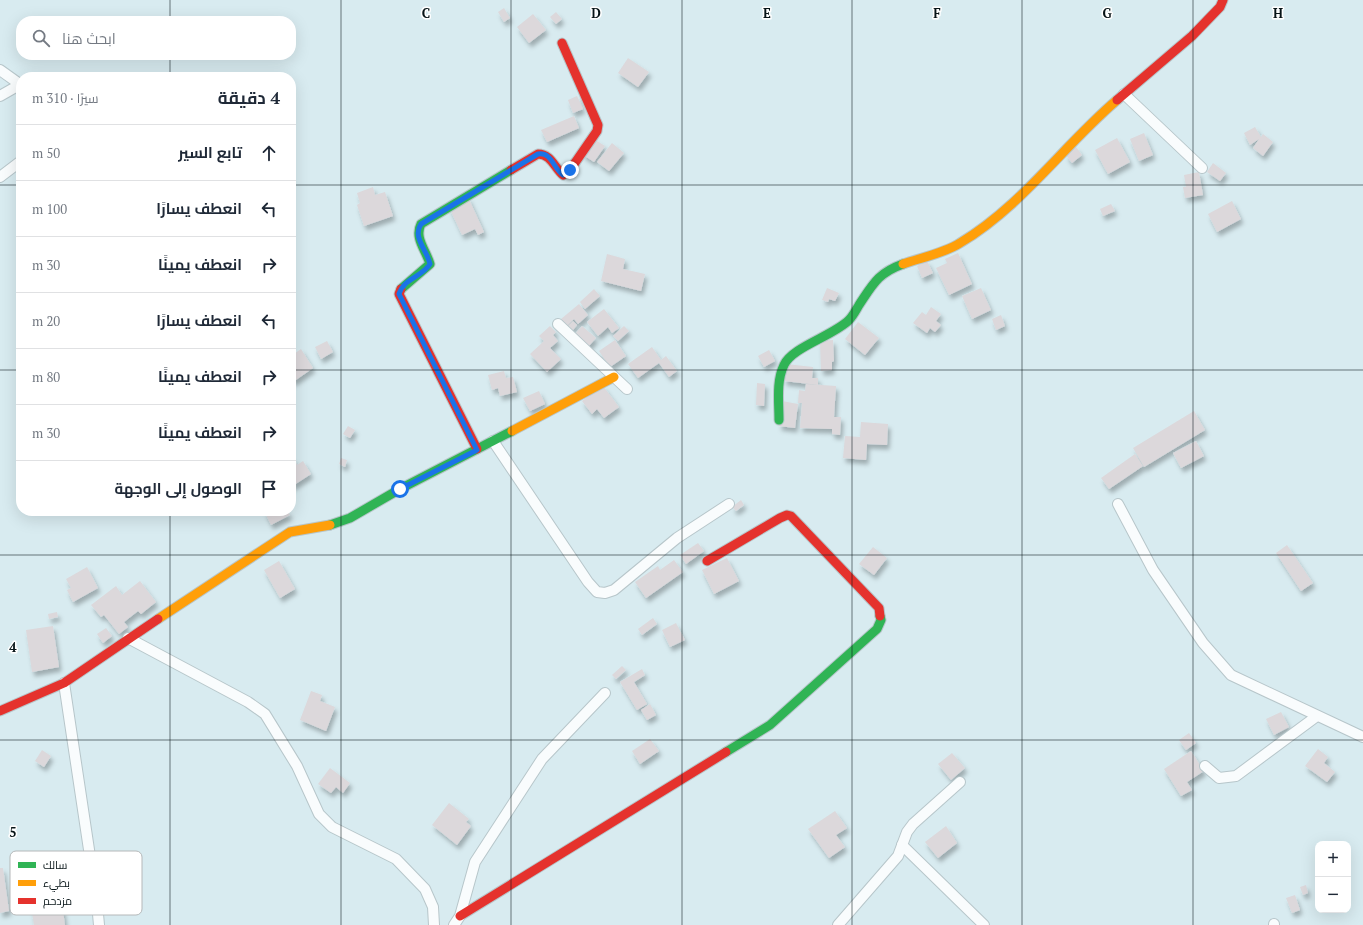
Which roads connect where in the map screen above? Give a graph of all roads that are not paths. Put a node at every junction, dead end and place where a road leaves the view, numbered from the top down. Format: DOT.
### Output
graph roads {
  1 [pos="1223,0"];
  2 [pos="562,42"];
  3 [pos="0,70"];
  4 [pos="16,81"];
  5 [pos="16,87"];
  6 [pos="1124,94"];
  7 [pos="0,96"];
  8 [pos="16,164"];
  9 [pos="1202,168"];
  10 [pos="0,177"];
  11 [pos="558,324"];
  12 [pos="614,377"];
  13 [pos="627,389"];
  14 [pos="779,420"];
  15 [pos="493,441"];
  16 [pos="477,450"];
  17 [pos="729,504"];
  18 [pos="1118,504"];
  19 [pos="707,561"];
  20 [pos="128,638"];
  21 [pos="64,683"];
  22 [pos="605,693"];
  23 [pos="0,711"];
  24 [pos="1317,716"];
  25 [pos="1363,737"];
  26 [pos="1205,766"];
  27 [pos="960,782"];
  28 [pos="902,845"];
  29 [pos="89,851"];
  30 [pos="98,915"];
  31 [pos="460,916"];
  32 [pos="99,925"];
  33 [pos="434,925"];
  34 [pos="454,925"];
  35 [pos="838,925"];
  36 [pos="984,925"];
  1 -- 6 [label="street"];
  2 -- 16 [label="street"];
  3 -- 4 [label="street"];
  5 -- 7 [label="street"];
  6 -- 9 [label="street"];
  6 -- 14 [label="street"];
  8 -- 10 [label="street"];
  11 -- 12 [label="street"];
  12 -- 13 [label="street"];
  12 -- 15 [label="street"];
  15 -- 16 [label="street"];
  15 -- 17 [label="street"];
  16 -- 20 [label="street"];
  18 -- 24 [label="street"];
  19 -- 31 [label="street"];
  20 -- 21 [label="street"];
  20 -- 33 [label="street"];
  21 -- 23 [label="street"];
  21 -- 29 [label="street"];
  22 -- 31 [label="street"];
  24 -- 25 [label="street"];
  24 -- 26 [label="street"];
  27 -- 28 [label="street"];
  28 -- 35 [label="street"];
  28 -- 36 [label="street"];
  30 -- 32 [label="street"];
  31 -- 34 [label="street"];
}
